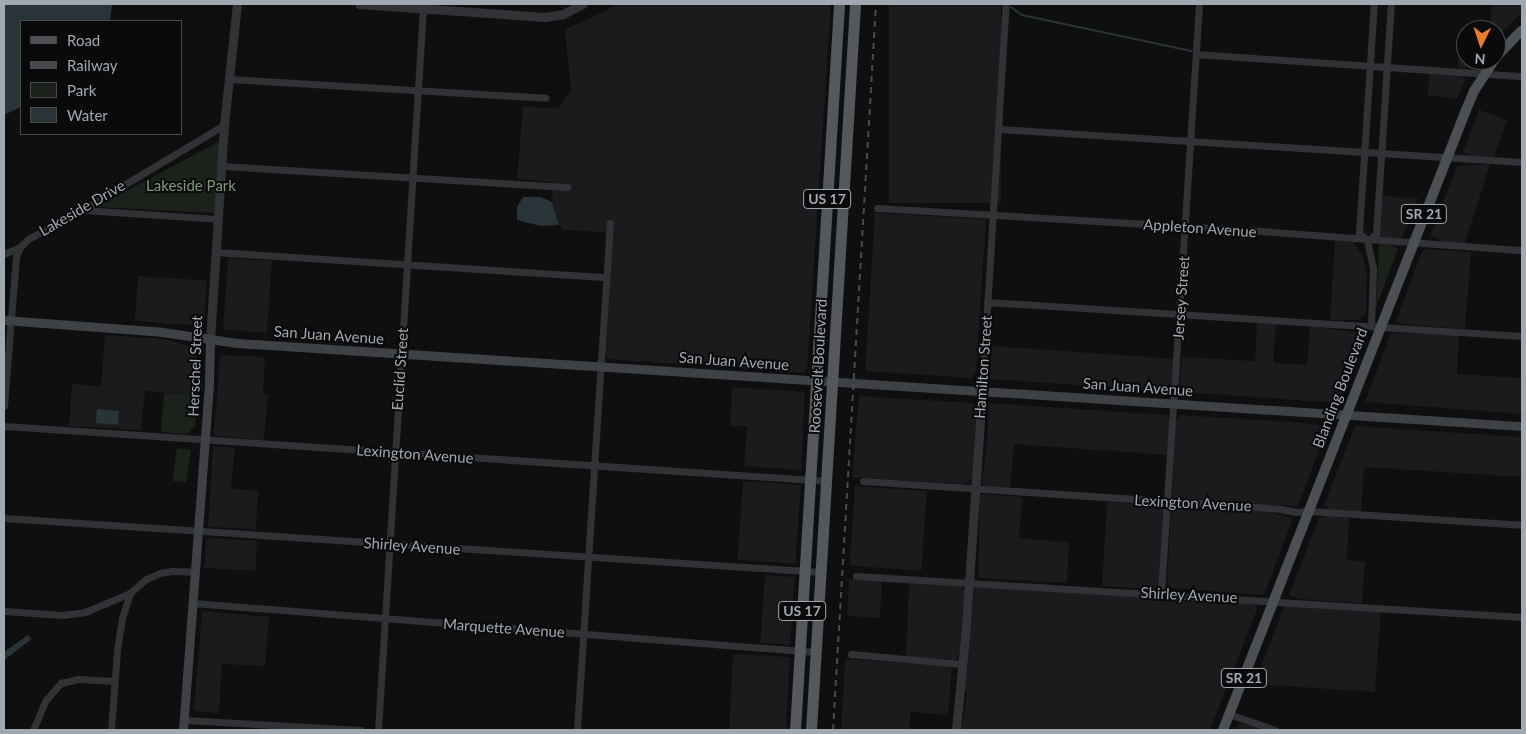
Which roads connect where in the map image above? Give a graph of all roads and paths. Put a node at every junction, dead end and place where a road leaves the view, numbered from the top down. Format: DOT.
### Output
graph roads {
  1 [pos="237,4"];
  2 [pos="359,4"];
  3 [pos="583,4"];
  4 [pos="839,4"];
  5 [pos="854,4"];
  6 [pos="1006,4"];
  7 [pos="1199,4"];
  8 [pos="1374,4"];
  9 [pos="1391,4"];
  10 [pos="423,8"];
  11 [pos="838,17"];
  12 [pos="1522,30"];
  13 [pos="1506,47"];
  14 [pos="1196,54"];
  15 [pos="852,55"];
  16 [pos="1370,66"];
  17 [pos="1386,66"];
  18 [pos="1486,70"];
  19 [pos="1484,73"];
  20 [pos="1522,76"];
  21 [pos="229,79"];
  22 [pos="418,92"];
  23 [pos="545,98"];
  24 [pos="224,125"];
  25 [pos="998,129"];
  26 [pos="1190,140"];
  27 [pos="1364,152"];
  28 [pos="1381,154"];
  29 [pos="1447,157"];
  30 [pos="1522,162"];
  31 [pos="222,166"];
  32 [pos="412,178"];
  33 [pos="567,187"];
  34 [pos="877,208"];
  35 [pos="82,210"];
  36 [pos="993,215"];
  37 [pos="826,218"];
  38 [pos="218,220"];
  39 [pos="610,223"];
  40 [pos="1185,227"];
  41 [pos="1367,240"];
  42 [pos="1413,242"];
  43 [pos="20,247"];
  44 [pos="1522,250"];
  45 [pos="215,252"];
  46 [pos="4,254"];
  47 [pos="407,264"];
  48 [pos="606,277"];
  49 [pos="838,287"];
  50 [pos="987,302"];
  51 [pos="1180,314"];
  52 [pos="7,321"];
  53 [pos="1376,327"];
  54 [pos="1522,336"];
  55 [pos="210,340"];
  56 [pos="401,354"];
  57 [pos="600,366"];
  58 [pos="816,380"];
  59 [pos="832,382"];
  60 [pos="982,391"];
  61 [pos="1174,403"];
  62 [pos="4,406"];
  63 [pos="1346,415"];
  64 [pos="4,426"];
  65 [pos="1522,426"];
  66 [pos="205,441"];
  67 [pos="394,453"];
  68 [pos="593,465"];
  69 [pos="810,479"];
  70 [pos="826,481"];
  71 [pos="863,481"];
  72 [pos="975,489"];
  73 [pos="1168,502"];
  74 [pos="1308,511"];
  75 [pos="4,518"];
  76 [pos="1522,525"];
  77 [pos="198,532"];
  78 [pos="389,544"];
  79 [pos="587,557"];
  80 [pos="805,571"];
  81 [pos="195,572"];
  82 [pos="821,572"];
  83 [pos="856,576"];
  84 [pos="969,582"];
  85 [pos="130,593"];
  86 [pos="1161,593"];
  87 [pos="1274,600"];
  88 [pos="193,603"];
  89 [pos="4,611"];
  90 [pos="1522,617"];
  91 [pos="384,618"];
  92 [pos="583,633"];
  93 [pos="800,651"];
  94 [pos="816,652"];
  95 [pos="851,654"];
  96 [pos="961,664"];
  97 [pos="114,681"];
  98 [pos="1229,714"];
  99 [pos="184,720"];
  100 [pos="33,730"];
  101 [pos="111,730"];
  102 [pos="183,730"];
  103 [pos="361,730"];
  104 [pos="378,730"];
  105 [pos="577,730"];
  106 [pos="795,730"];
  107 [pos="812,730"];
  108 [pos="956,730"];
  109 [pos="1223,730"];
  110 [pos="1274,730"];
  1 -- 21 [label="street, Herschel Street"];
  2 -- 10 [label="street"];
  3 -- 10 [label="street"];
  4 -- 11 [label="highway, Roosevelt Boulevard / US 17"];
  5 -- 11 [label="highway"];
  5 -- 15 [label="highway, Roosevelt Boulevard / US 17"];
  6 -- 25 [label="street, Hamilton Street"];
  7 -- 14 [label="street, Jersey Street"];
  8 -- 16 [label="street"];
  9 -- 17 [label="street"];
  10 -- 22 [label="street, Euclid Street"];
  11 -- 15 [label="highway"];
  11 -- 37 [label="highway, Roosevelt Boulevard / US 17"];
  12 -- 13 [label="main road, Blanding Boulevard / SR 21"];
  14 -- 16 [label="street"];
  14 -- 26 [label="street, Jersey Street"];
  15 -- 49 [label="highway, Roosevelt Boulevard / US 17"];
  16 -- 17 [label="street"];
  16 -- 27 [label="street"];
  17 -- 19 [label="street"];
  17 -- 28 [label="street"];
  18 -- 19 [label="main road, Blanding Boulevard / SR 21"];
  19 -- 20 [label="street"];
  19 -- 29 [label="main road, Blanding Boulevard / SR 21"];
  21 -- 22 [label="street"];
  21 -- 24 [label="street, Herschel Street"];
  22 -- 23 [label="street"];
  22 -- 32 [label="street, Euclid Street"];
  24 -- 31 [label="street, Herschel Street"];
  24 -- 35 [label="street, Lakeside Drive"];
  25 -- 26 [label="street"];
  25 -- 36 [label="street, Hamilton Street"];
  26 -- 27 [label="street"];
  26 -- 40 [label="street, Jersey Street"];
  27 -- 28 [label="street"];
  27 -- 41 [label="street"];
  28 -- 29 [label="street"];
  28 -- 41 [label="street"];
  29 -- 30 [label="street"];
  29 -- 42 [label="main road, Blanding Boulevard / SR 21"];
  31 -- 32 [label="street"];
  31 -- 38 [label="street, Herschel Street"];
  32 -- 33 [label="street"];
  32 -- 47 [label="street, Euclid Street"];
  34 -- 36 [label="street, Appleton Avenue"];
  35 -- 38 [label="street"];
  35 -- 43 [label="street, Lakeside Drive"];
  36 -- 40 [label="street, Appleton Avenue"];
  36 -- 50 [label="street, Hamilton Street"];
  37 -- 49 [label="highway"];
  37 -- 58 [label="highway, Roosevelt Boulevard / US 17"];
  38 -- 45 [label="street, Herschel Street"];
  39 -- 48 [label="street"];
  40 -- 41 [label="street, Appleton Avenue"];
  40 -- 51 [label="street, Jersey Street"];
  41 -- 42 [label="street, Appleton Avenue"];
  41 -- 53 [label="street"];
  42 -- 44 [label="street, Appleton Avenue"];
  42 -- 53 [label="main road, Blanding Boulevard / SR 21"];
  43 -- 46 [label="street, Lakeside Drive"];
  43 -- 52 [label="street"];
  45 -- 47 [label="street"];
  45 -- 55 [label="street, Herschel Street"];
  47 -- 48 [label="street"];
  47 -- 56 [label="street, Euclid Street"];
  48 -- 57 [label="street"];
  49 -- 59 [label="highway, Roosevelt Boulevard / US 17"];
  50 -- 51 [label="street"];
  50 -- 60 [label="street, Hamilton Street"];
  51 -- 53 [label="street"];
  51 -- 61 [label="street, Jersey Street"];
  52 -- 55 [label="main road, San Juan Avenue"];
  52 -- 62 [label="street"];
  53 -- 54 [label="street"];
  53 -- 63 [label="main road, Blanding Boulevard / SR 21"];
  55 -- 56 [label="main road, San Juan Avenue"];
  55 -- 66 [label="main road, Herschel Street"];
  56 -- 57 [label="main road, San Juan Avenue"];
  56 -- 67 [label="street, Euclid Street"];
  57 -- 58 [label="main road, San Juan Avenue"];
  57 -- 68 [label="street"];
  58 -- 59 [label="main road, San Juan Avenue"];
  58 -- 69 [label="highway, Roosevelt Boulevard / US 17"];
  59 -- 60 [label="main road, San Juan Avenue"];
  59 -- 70 [label="highway, Roosevelt Boulevard / US 17"];
  60 -- 61 [label="main road, San Juan Avenue"];
  60 -- 72 [label="street, Hamilton Street"];
  61 -- 63 [label="main road, San Juan Avenue"];
  61 -- 73 [label="street, Jersey Street"];
  63 -- 65 [label="main road, San Juan Avenue"];
  63 -- 74 [label="main road, Blanding Boulevard / SR 21"];
  64 -- 66 [label="street, Lexington Avenue"];
  66 -- 67 [label="street, Lexington Avenue"];
  66 -- 77 [label="main road, Herschel Street"];
  67 -- 68 [label="street, Lexington Avenue"];
  67 -- 78 [label="street, Euclid Street"];
  68 -- 69 [label="street, Lexington Avenue"];
  68 -- 79 [label="street"];
  69 -- 70 [label="street, Lexington Avenue"];
  69 -- 80 [label="highway, Roosevelt Boulevard / US 17"];
  70 -- 82 [label="highway, Roosevelt Boulevard / US 17"];
  71 -- 72 [label="street, Lexington Avenue"];
  72 -- 73 [label="street, Lexington Avenue"];
  72 -- 84 [label="street, Hamilton Street"];
  73 -- 74 [label="street, Lexington Avenue"];
  73 -- 86 [label="street, Jersey Street"];
  74 -- 76 [label="street, Lexington Avenue"];
  74 -- 87 [label="main road, Blanding Boulevard / SR 21"];
  75 -- 77 [label="street, Shirley Avenue"];
  77 -- 78 [label="street, Shirley Avenue"];
  77 -- 81 [label="main road, Herschel Street"];
  78 -- 79 [label="street, Shirley Avenue"];
  78 -- 91 [label="street, Euclid Street"];
  79 -- 80 [label="street, Shirley Avenue"];
  79 -- 92 [label="street"];
  80 -- 82 [label="street, Shirley Avenue"];
  80 -- 93 [label="highway, Roosevelt Boulevard / US 17"];
  81 -- 85 [label="street"];
  81 -- 88 [label="main road, Herschel Street"];
  82 -- 94 [label="highway, Roosevelt Boulevard / US 17"];
  83 -- 84 [label="street, Shirley Avenue"];
  84 -- 86 [label="street, Shirley Avenue"];
  84 -- 96 [label="street, Hamilton Street"];
  85 -- 89 [label="street"];
  85 -- 97 [label="street"];
  86 -- 87 [label="street, Shirley Avenue"];
  87 -- 90 [label="street, Shirley Avenue"];
  87 -- 98 [label="main road, Blanding Boulevard / SR 21"];
  88 -- 91 [label="street, Marquette Avenue"];
  88 -- 99 [label="main road, Herschel Street"];
  91 -- 92 [label="street, Marquette Avenue"];
  91 -- 104 [label="street, Euclid Street"];
  92 -- 93 [label="street, Marquette Avenue"];
  92 -- 105 [label="street"];
  93 -- 94 [label="street, Marquette Avenue"];
  93 -- 106 [label="highway, Roosevelt Boulevard / US 17"];
  94 -- 107 [label="highway, Roosevelt Boulevard / US 17"];
  95 -- 96 [label="street"];
  96 -- 108 [label="street, Hamilton Street"];
  97 -- 100 [label="street"];
  97 -- 101 [label="street"];
  98 -- 109 [label="main road, Blanding Boulevard / SR 21"];
  98 -- 110 [label="street"];
  99 -- 102 [label="main road, Herschel Street"];
  99 -- 103 [label="street"];
}
